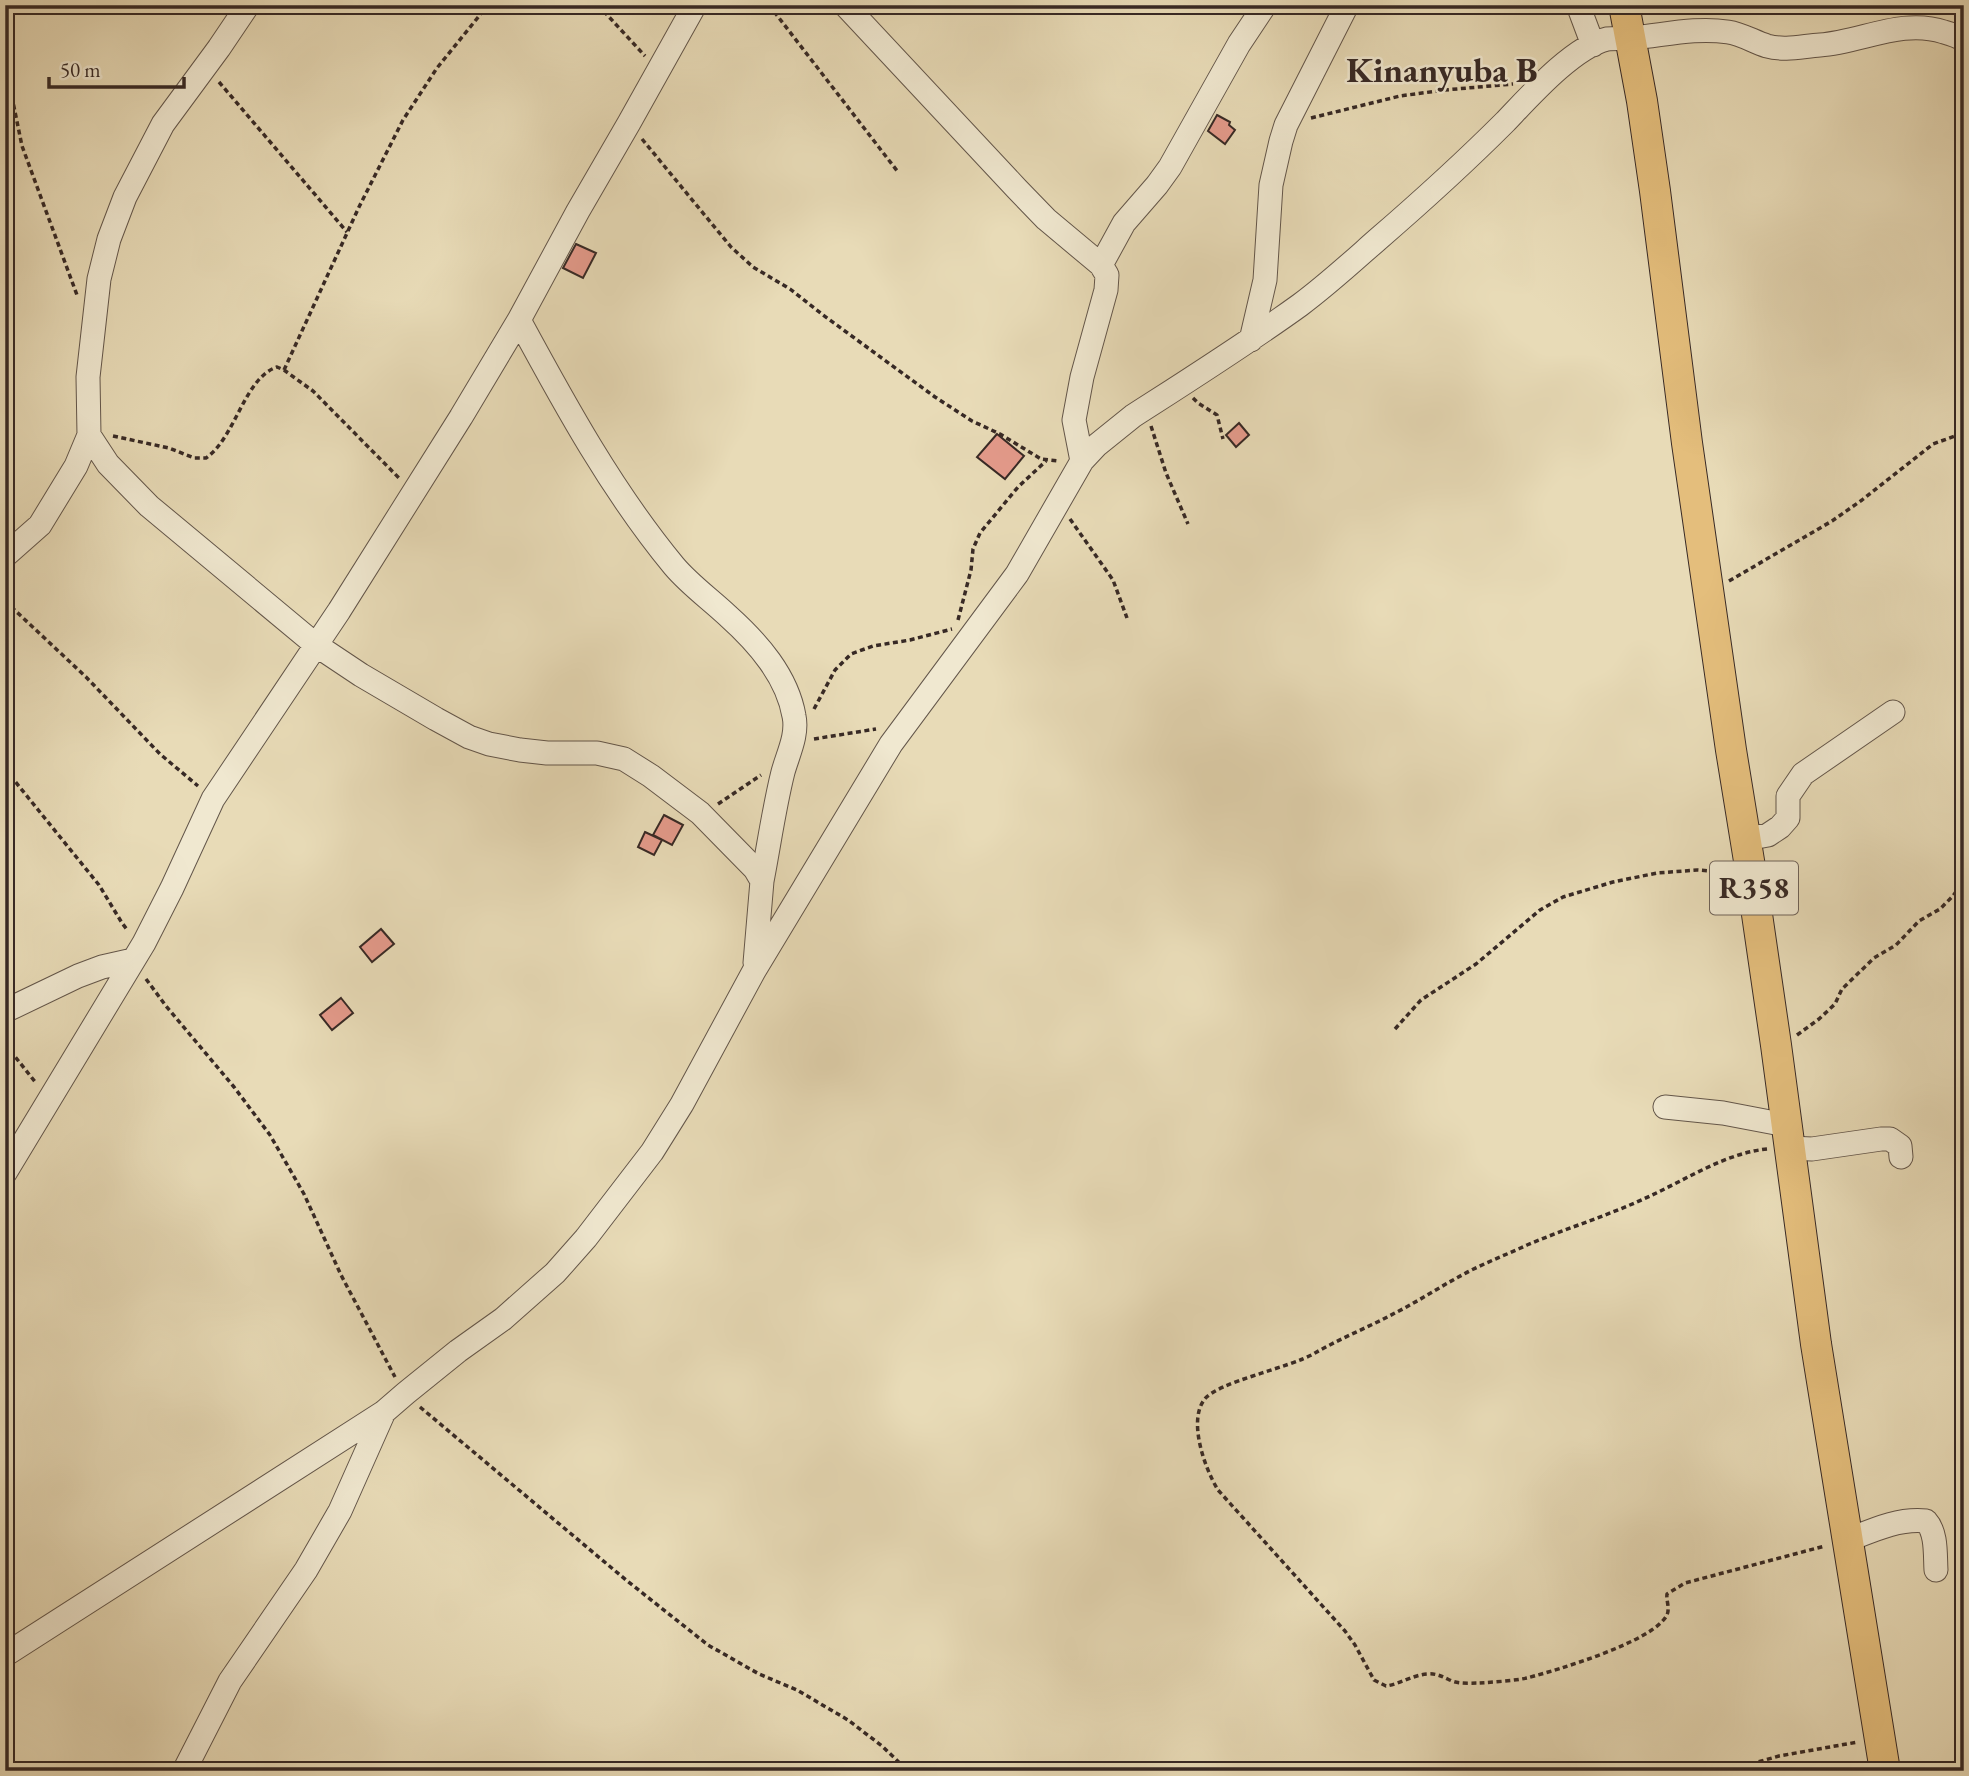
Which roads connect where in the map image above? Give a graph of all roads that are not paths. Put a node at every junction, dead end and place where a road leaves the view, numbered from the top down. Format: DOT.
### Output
graph roads {
  1 [pos="248,5"];
  2 [pos="695,5"];
  3 [pos="845,5"];
  4 [pos="1265,5"];
  5 [pos="1347,5"];
  6 [pos="1578,5"];
  7 [pos="1624,5"];
  8 [pos="1631,38"];
  9 [pos="1964,40"];
  10 [pos="1593,45"];
  11 [pos="1101,265"];
  12 [pos="519,320"];
  13 [pos="1251,340"];
  14 [pos="89,435"];
  15 [pos="1081,457"];
  16 [pos="5,556"];
  17 [pos="316,645"];
  18 [pos="1893,712"];
  19 [pos="1746,839"];
  20 [pos="762,881"];
  21 [pos="138,951"];
  22 [pos="754,971"];
  23 [pos="5,1011"];
  24 [pos="1665,1107"];
  25 [pos="1788,1136"];
  26 [pos="1901,1157"];
  27 [pos="5,1173"];
  28 [pos="384,1412"];
  29 [pos="1848,1539"];
  30 [pos="1936,1570"];
  31 [pos="5,1654"];
  32 [pos="184,1771"];
  33 [pos="1885,1771"];
  1 -- 14 [label="street"];
  2 -- 12 [label="street"];
  3 -- 11 [label="street"];
  4 -- 11 [label="street"];
  5 -- 13 [label="street"];
  6 -- 10 [label="street"];
  7 -- 8 [label="main road, R358"];
  8 -- 9 [label="street"];
  8 -- 10 [label="street"];
  8 -- 19 [label="main road, R358"];
  10 -- 13 [label="street"];
  11 -- 15 [label="street"];
  12 -- 17 [label="street"];
  12 -- 20 [label="street"];
  13 -- 15 [label="street"];
  14 -- 16 [label="street"];
  14 -- 17 [label="street"];
  15 -- 22 [label="street"];
  17 -- 20 [label="street"];
  17 -- 21 [label="street"];
  18 -- 19 [label="street"];
  19 -- 25 [label="main road, R358"];
  20 -- 22 [label="street"];
  21 -- 23 [label="street"];
  21 -- 27 [label="street"];
  22 -- 28 [label="street"];
  24 -- 25 [label="street"];
  25 -- 26 [label="street"];
  25 -- 29 [label="main road, R358"];
  28 -- 31 [label="street"];
  28 -- 32 [label="street"];
  29 -- 30 [label="street"];
  29 -- 33 [label="main road, R358"];
}
